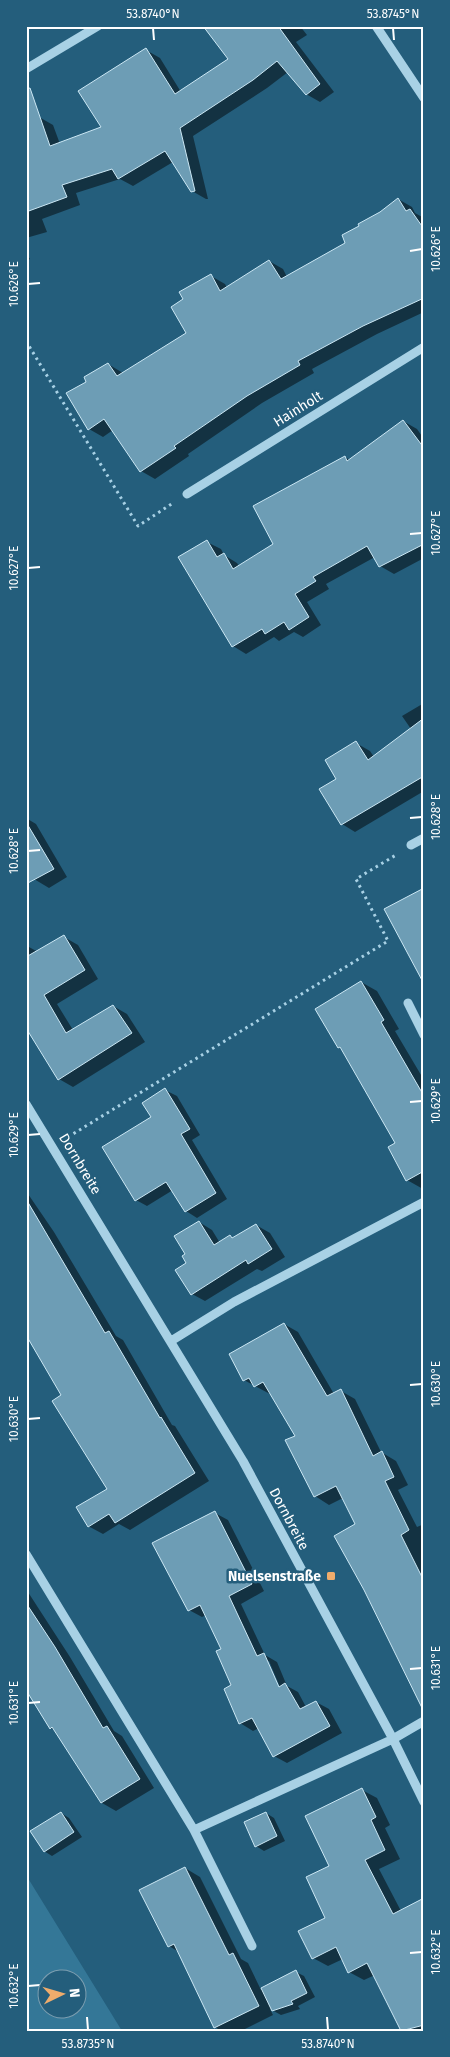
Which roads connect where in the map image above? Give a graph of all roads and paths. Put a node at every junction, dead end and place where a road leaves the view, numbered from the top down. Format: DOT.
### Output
graph roads {
  1 [pos="98,26"];
  2 [pos="376,26"];
  3 [pos="26,69"];
  4 [pos="424,98"];
  5 [pos="26,341"];
  6 [pos="424,347"];
  7 [pos="187,494"];
  8 [pos="424,838"];
  9 [pos="411,845"];
  10 [pos="408,1003"];
  11 [pos="424,1035"];
  12 [pos="26,1104"];
  13 [pos="53,1146"];
  14 [pos="424,1202"];
  15 [pos="171,1341"];
  16 [pos="26,1554"];
  17 [pos="424,1721"];
  18 [pos="393,1739"];
  19 [pos="424,1802"];
  20 [pos="194,1830"];
  21 [pos="252,1946"];
  1 -- 3 [label="street"];
  2 -- 4 [label="street"];
  5 -- 7 [label="path"];
  6 -- 7 [label="street, Hainholt"];
  8 -- 9 [label="street"];
  9 -- 13 [label="path"];
  10 -- 11 [label="street"];
  12 -- 13 [label="street, Dornbreite"];
  13 -- 15 [label="street, Dornbreite"];
  14 -- 15 [label="street"];
  15 -- 18 [label="street, Dornbreite"];
  16 -- 20 [label="street"];
  17 -- 18 [label="street"];
  18 -- 19 [label="street, Dornbreite"];
  18 -- 20 [label="street"];
  20 -- 21 [label="street"];
}
